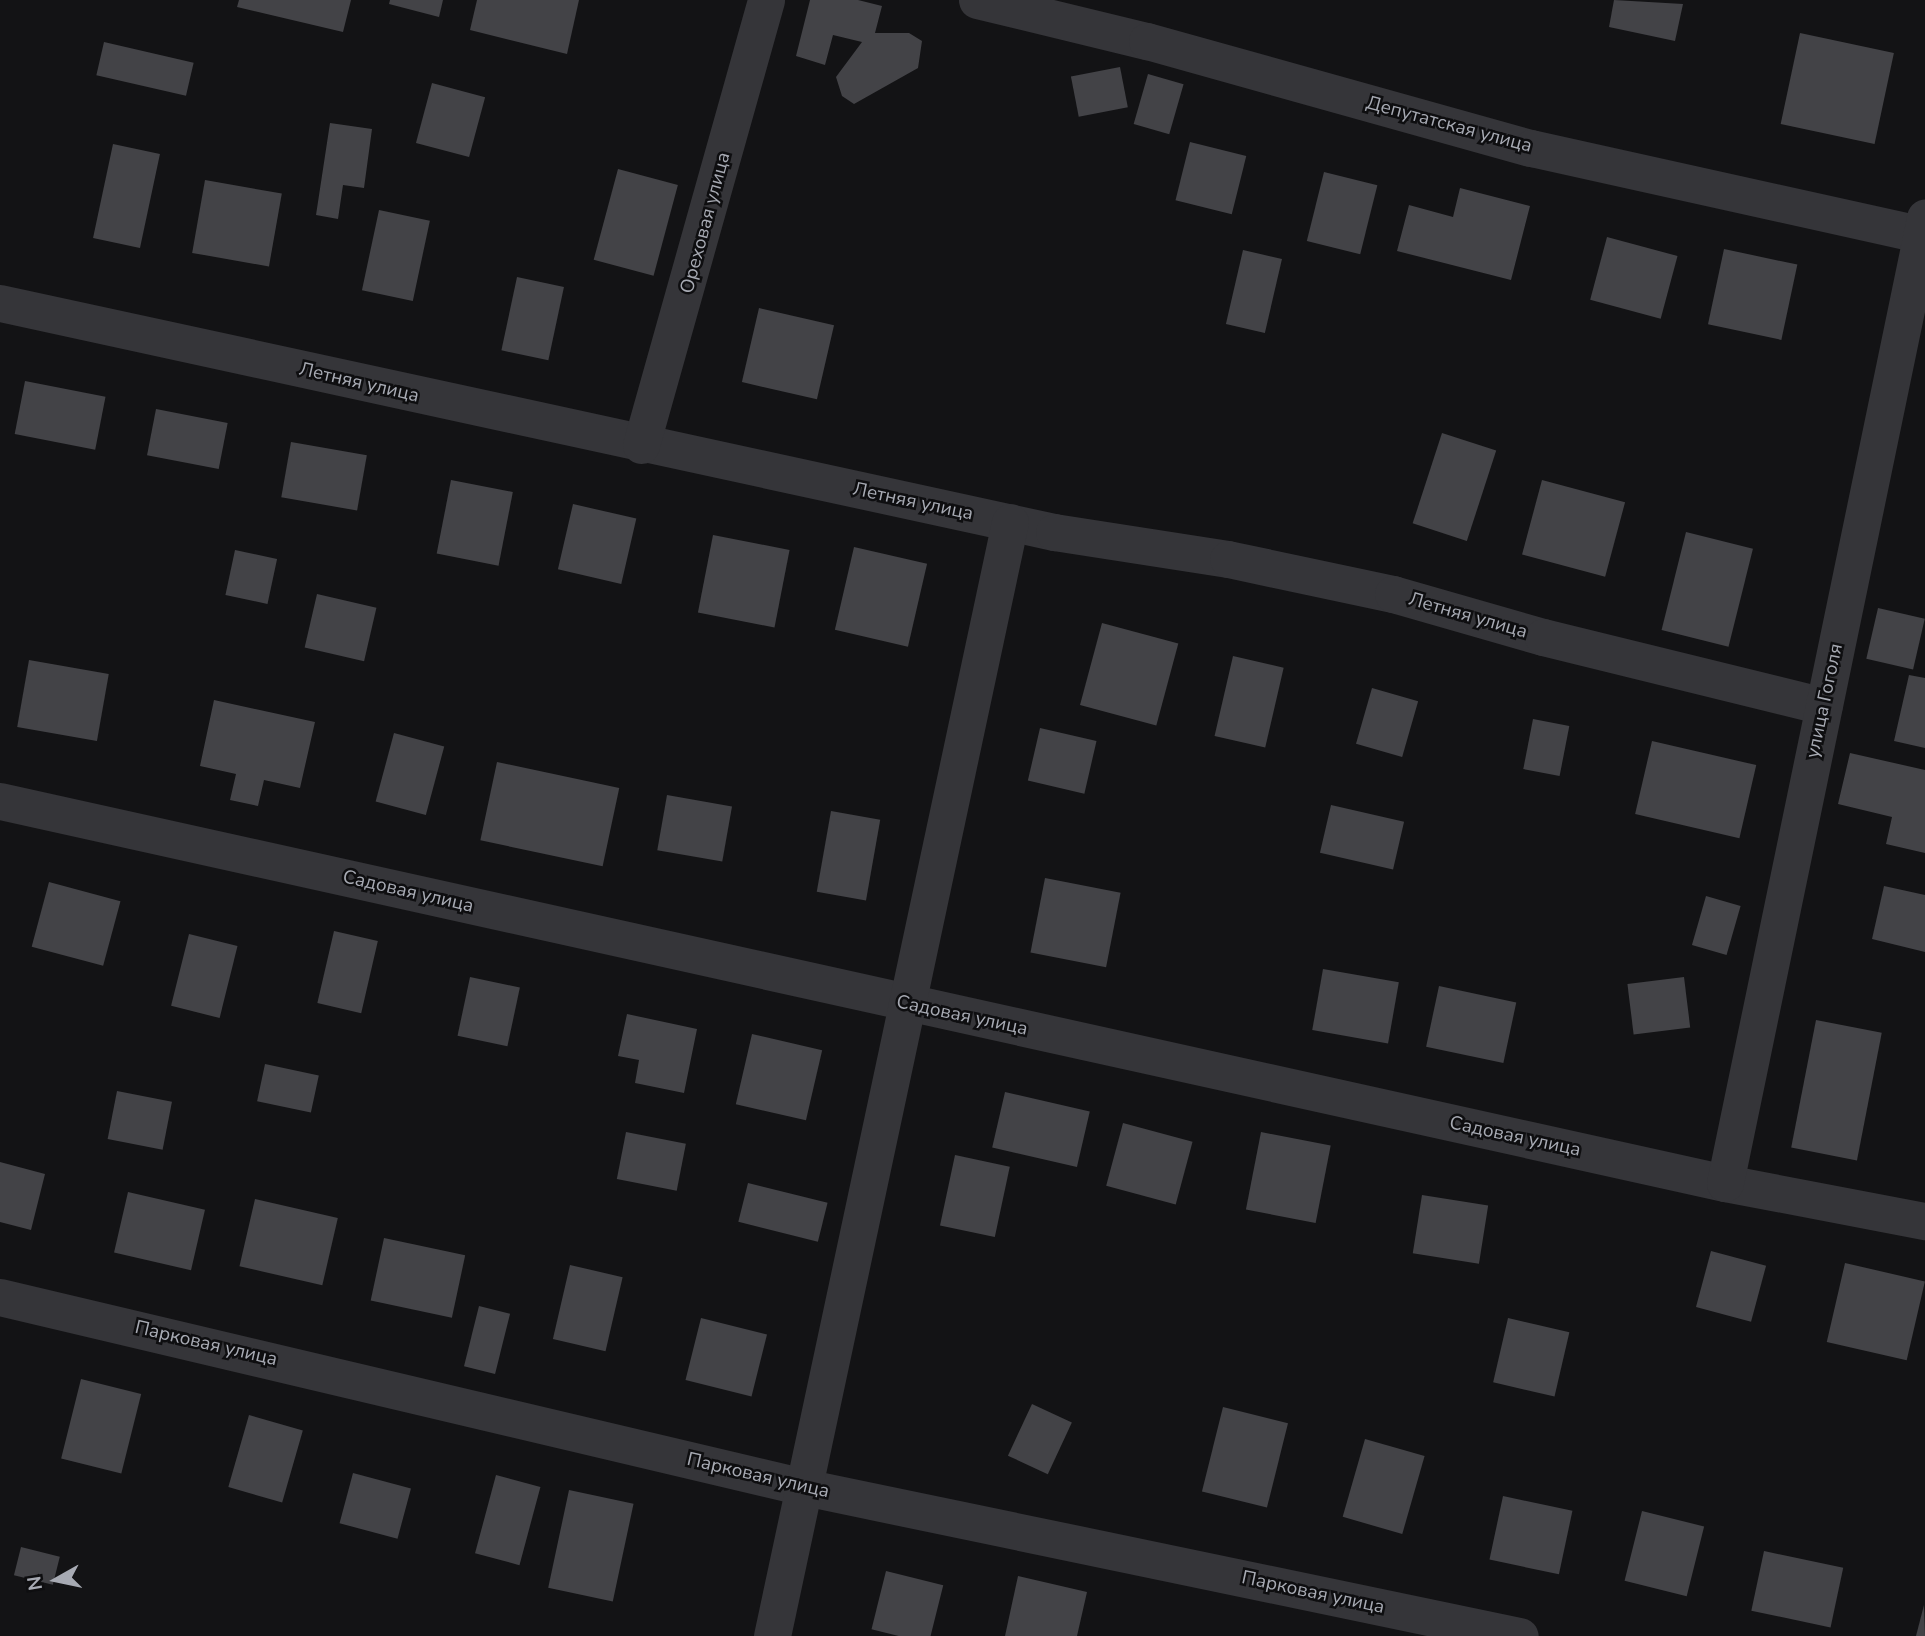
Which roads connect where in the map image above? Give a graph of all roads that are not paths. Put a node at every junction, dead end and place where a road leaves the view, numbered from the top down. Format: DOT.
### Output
graph roads {
  1 [pos="766,0"];
  2 [pos="977,0"];
  3 [pos="1924,229"];
  4 [pos="0,303"];
  5 [pos="641,445"];
  6 [pos="1010,522"];
  7 [pos="1824,706"];
  8 [pos="0,801"];
  9 [pos="907,1004"];
  10 [pos="1725,1183"];
  11 [pos="1925,1221"];
  12 [pos="0,1297"];
  13 [pos="804,1488"];
  14 [pos="772,1636"];
  15 [pos="1520,1636"];
  1 -- 5 [label="street, Ореховая улица"];
  2 -- 3 [label="street, Депутатская улица"];
  3 -- 7 [label="street, улица Гоголя"];
  4 -- 5 [label="street, Летняя улица"];
  5 -- 6 [label="street, Летняя улица"];
  6 -- 7 [label="street, Летняя улица"];
  6 -- 9 [label="street"];
  7 -- 10 [label="street, улица Гоголя"];
  8 -- 9 [label="street, Садовая улица"];
  9 -- 10 [label="street, Садовая улица"];
  9 -- 13 [label="street"];
  10 -- 11 [label="street, Садовая улица"];
  12 -- 13 [label="street, Парковая улица"];
  13 -- 14 [label="street"];
  13 -- 15 [label="street, Парковая улица"];
}
